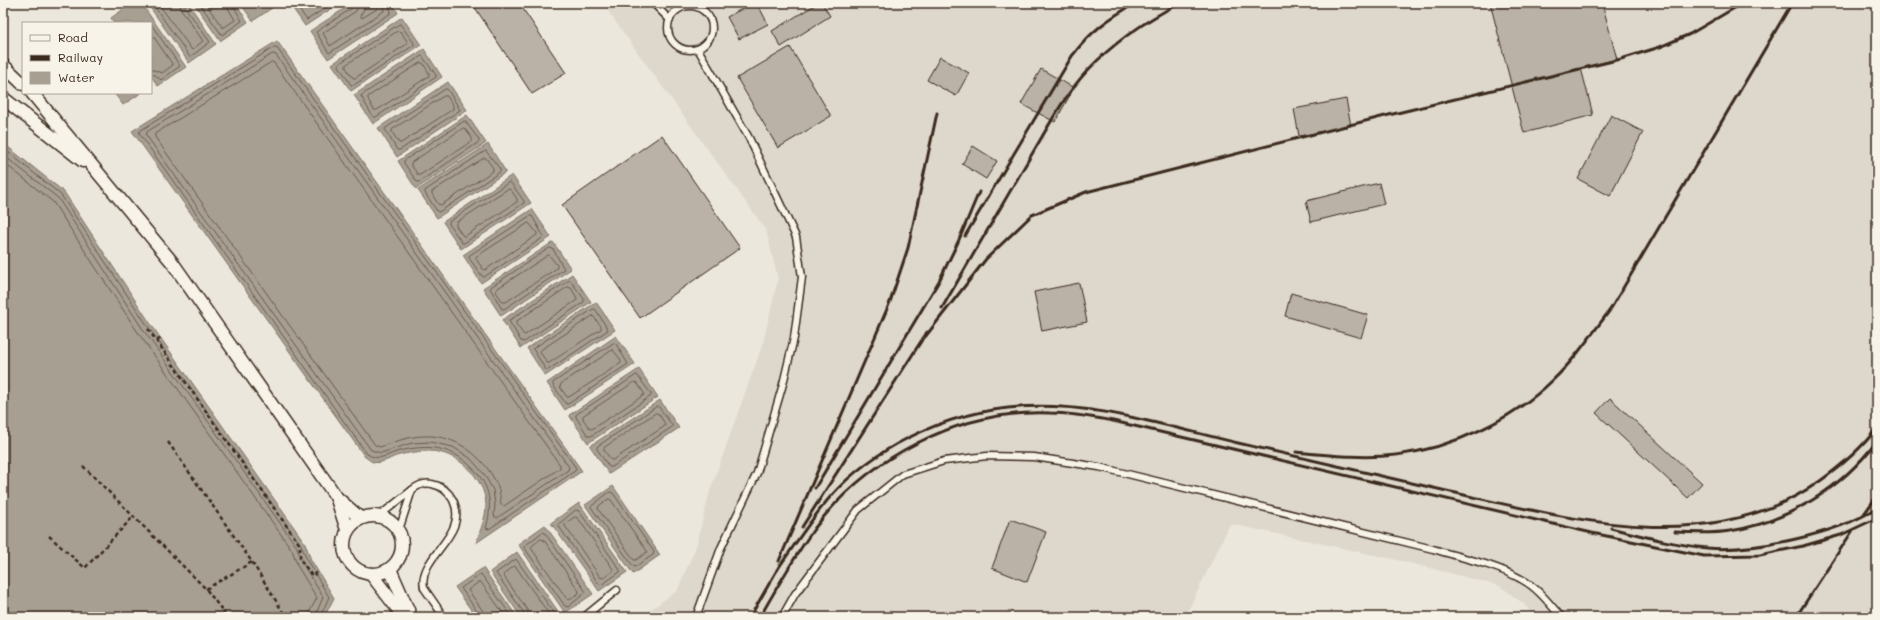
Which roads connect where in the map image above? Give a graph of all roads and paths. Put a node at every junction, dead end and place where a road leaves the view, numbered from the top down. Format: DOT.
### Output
graph roads {
  1 [pos="653,3"];
  2 [pos="701,6"];
  3 [pos="670,20"];
  4 [pos="698,49"];
  5 [pos="3,65"];
  6 [pos="22,83"];
  7 [pos="33,94"];
  8 [pos="3,98"];
  9 [pos="104,178"];
  10 [pos="148,328"];
  11 [pos="161,338"];
  12 [pos="157,341"];
  13 [pos="168,442"];
  14 [pos="83,466"];
  15 [pos="412,490"];
  16 [pos="337,498"];
  17 [pos="379,516"];
  18 [pos="133,517"];
  19 [pos="360,518"];
  20 [pos="347,530"];
  21 [pos="399,530"];
  22 [pos="49,536"];
  23 [pos="252,562"];
  24 [pos="390,569"];
  25 [pos="318,572"];
  26 [pos="371,574"];
  27 [pos="206,589"];
  28 [pos="617,590"];
  29 [pos="225,614"];
  30 [pos="286,617"];
  31 [pos="404,617"];
  32 [pos="411,617"];
  33 [pos="444,617"];
  34 [pos="584,617"];
  35 [pos="696,617"];
  36 [pos="782,617"];
  37 [pos="1561,617"];
  1 -- 3 [label="lane"];
  2 -- 3 [label="lane"];
  2 -- 4 [label="lane"];
  3 -- 4 [label="lane"];
  4 -- 35 [label="lane"];
  5 -- 6 [label="street"];
  7 -- 9 [label="street"];
  8 -- 9 [label="street"];
  9 -- 16 [label="street"];
  10 -- 12 [label="path"];
  11 -- 12 [label="path"];
  12 -- 25 [label="path"];
  13 -- 23 [label="path"];
  14 -- 18 [label="path"];
  15 -- 17 [label="lane"];
  15 -- 21 [label="lane"];
  15 -- 33 [label="lane"];
  16 -- 19 [label="street"];
  16 -- 20 [label="street"];
  17 -- 19 [label="street"];
  17 -- 21 [label="street"];
  18 -- 22 [label="path"];
  18 -- 27 [label="path"];
  19 -- 20 [label="street"];
  20 -- 26 [label="street"];
  21 -- 24 [label="street"];
  23 -- 27 [label="path"];
  23 -- 30 [label="path"];
  24 -- 26 [label="street"];
  24 -- 32 [label="street"];
  26 -- 31 [label="street"];
  27 -- 29 [label="path"];
  28 -- 34 [label="lane"];
  36 -- 37 [label="lane"];
}
